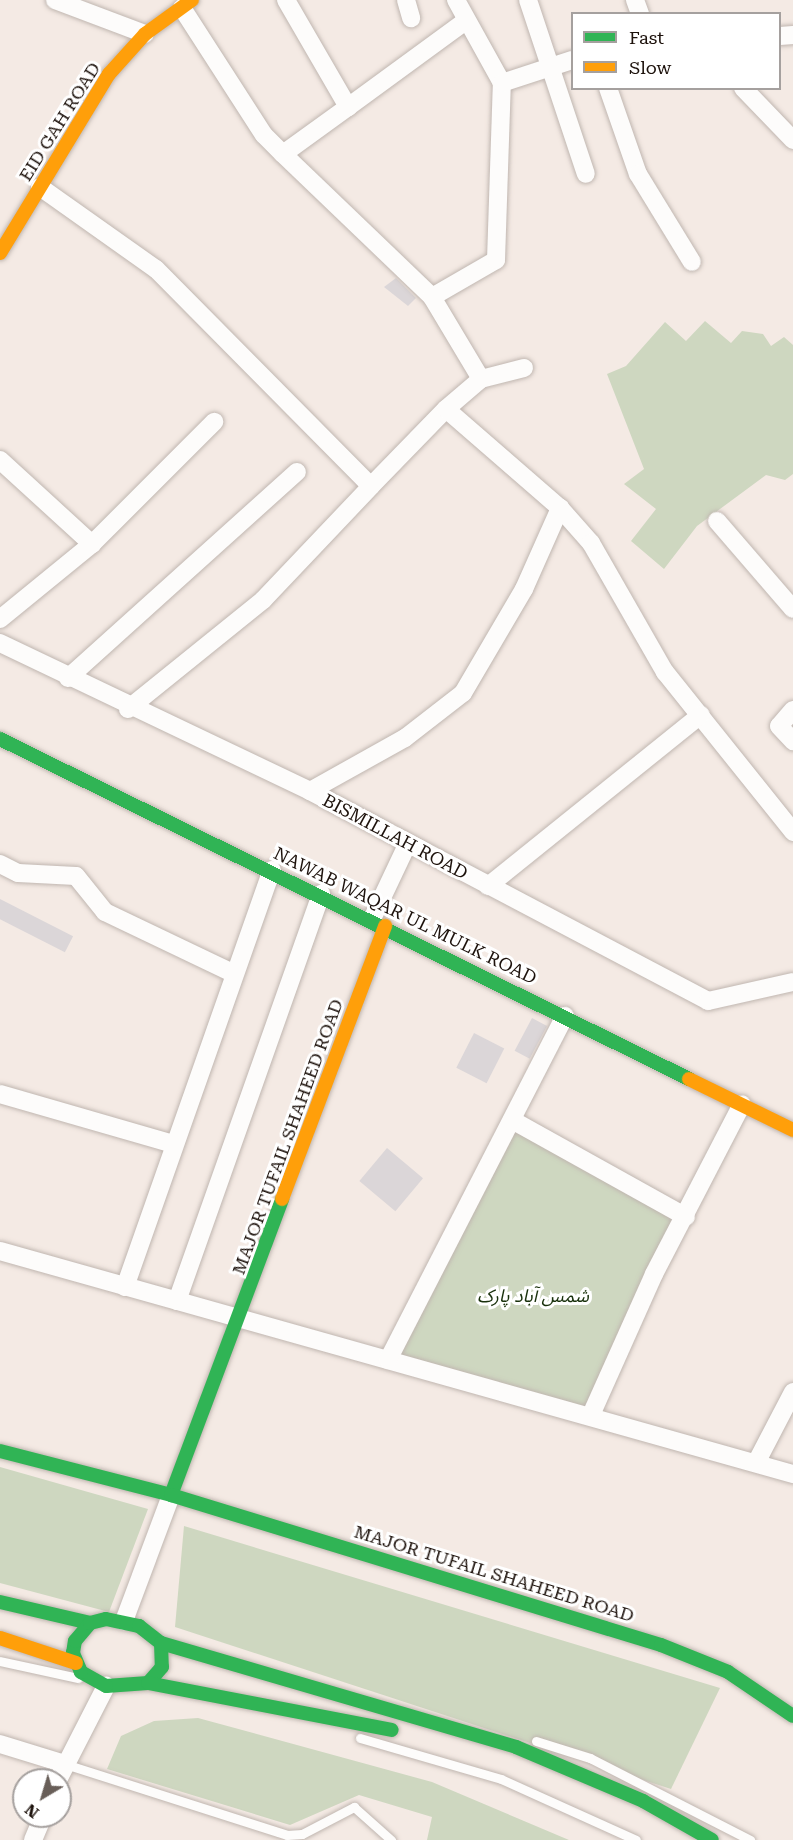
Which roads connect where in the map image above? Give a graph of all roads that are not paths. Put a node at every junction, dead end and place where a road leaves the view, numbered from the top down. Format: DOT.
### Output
graph roads {
  1 [pos="55,0"];
  2 [pos="286,0"];
  3 [pos="406,0"];
  4 [pos="456,0"];
  5 [pos="528,0"];
  6 [pos="187,4"];
  7 [pos="411,18"];
  8 [pos="464,22"];
  9 [pos="145,34"];
  10 [pos="571,61"];
  11 [pos="551,66"];
  12 [pos="502,83"];
  13 [pos="609,90"];
  14 [pos="745,90"];
  15 [pos="348,107"];
  16 [pos="793,140"];
  17 [pos="283,154"];
  18 [pos="586,174"];
  19 [pos="40,187"];
  20 [pos="0,253"];
  21 [pos="692,262"];
  22 [pos="432,297"];
  23 [pos="524,368"];
  24 [pos="481,379"];
  25 [pos="446,409"];
  26 [pos="214,422"];
  27 [pos="0,460"];
  28 [pos="297,472"];
  29 [pos="371,486"];
  30 [pos="560,508"];
  31 [pos="717,521"];
  32 [pos="92,544"];
  33 [pos="793,609"];
  34 [pos="0,619"];
  35 [pos="0,643"];
  36 [pos="68,678"];
  37 [pos="128,708"];
  38 [pos="793,710"];
  39 [pos="701,715"];
  40 [pos="0,739"];
  41 [pos="793,741"];
  42 [pos="310,791"];
  43 [pos="793,832"];
  44 [pos="407,845"];
  45 [pos="0,864"];
  46 [pos="272,870"];
  47 [pos="488,886"];
  48 [pos="321,894"];
  49 [pos="378,922"];
  50 [pos="233,973"];
  51 [pos="793,982"];
  52 [pos="565,1016"];
  53 [pos="0,1094"];
  54 [pos="742,1104"];
  55 [pos="512,1120"];
  56 [pos="793,1130"];
  57 [pos="173,1144"];
  58 [pos="686,1217"];
  59 [pos="0,1251"];
  60 [pos="125,1287"];
  61 [pos="177,1302"];
  62 [pos="239,1319"];
  63 [pos="388,1360"];
  64 [pos="793,1392"];
  65 [pos="591,1415"];
  66 [pos="0,1451"];
  67 [pos="756,1463"];
  68 [pos="793,1474"];
  69 [pos="171,1495"];
  70 [pos="0,1602"];
  71 [pos="124,1620"];
  72 [pos="90,1623"];
  73 [pos="0,1638"];
  74 [pos="161,1643"];
  75 [pos="0,1661"];
  76 [pos="76,1663"];
  77 [pos="148,1683"];
  78 [pos="107,1685"];
  79 [pos="353,1699"];
  80 [pos="793,1716"];
  81 [pos="284,1722"];
  82 [pos="342,1735"];
  83 [pos="411,1736"];
  84 [pos="0,1744"];
  85 [pos="506,1761"];
  86 [pos="53,1768"];
  87 [pos="64,1768"];
  88 [pos="72,1775"];
  89 [pos="391,1840"];
  90 [pos="636,1840"];
  91 [pos="681,1840"];
  92 [pos="712,1840"];
  93 [pos="750,1840"];
  1 -- 9 [label="street"];
  2 -- 15 [label="street"];
  3 -- 7 [label="street"];
  4 -- 8 [label="street"];
  5 -- 11 [label="street"];
  6 -- 9 [label="street, EID GAH ROAD"];
  6 -- 17 [label="street"];
  8 -- 12 [label="street"];
  8 -- 15 [label="street"];
  9 -- 19 [label="street, EID GAH ROAD"];
  10 -- 11 [label="street"];
  11 -- 12 [label="street"];
  11 -- 18 [label="street"];
  12 -- 22 [label="street"];
  13 -- 21 [label="street"];
  14 -- 16 [label="street"];
  15 -- 17 [label="street"];
  17 -- 22 [label="street"];
  19 -- 20 [label="street, EID GAH ROAD"];
  19 -- 29 [label="street"];
  22 -- 24 [label="street"];
  23 -- 24 [label="street"];
  24 -- 25 [label="street"];
  25 -- 29 [label="street"];
  25 -- 30 [label="street"];
  26 -- 32 [label="street"];
  27 -- 32 [label="street"];
  28 -- 36 [label="street"];
  29 -- 37 [label="street"];
  30 -- 39 [label="street"];
  30 -- 42 [label="street"];
  31 -- 33 [label="street"];
  32 -- 34 [label="street"];
  35 -- 36 [label="street, BISMILLAH ROAD"];
  36 -- 37 [label="street, BISMILLAH ROAD"];
  37 -- 42 [label="street, BISMILLAH ROAD"];
  38 -- 41 [label="street"];
  39 -- 43 [label="street"];
  39 -- 47 [label="street"];
  40 -- 46 [label="street, NAWAB WAQAR UL MULK ROAD"];
  42 -- 44 [label="street, BISMILLAH ROAD"];
  44 -- 47 [label="street, BISMILLAH ROAD"];
  44 -- 49 [label="street"];
  45 -- 50 [label="street"];
  46 -- 48 [label="street, NAWAB WAQAR UL MULK ROAD"];
  46 -- 50 [label="street"];
  47 -- 51 [label="street, BISMILLAH ROAD"];
  48 -- 49 [label="street, NAWAB WAQAR UL MULK ROAD"];
  48 -- 61 [label="street"];
  49 -- 52 [label="street, NAWAB WAQAR UL MULK ROAD"];
  49 -- 62 [label="street, MAJOR TUFAIL SHAHEED ROAD"];
  50 -- 57 [label="street"];
  52 -- 54 [label="street, NAWAB WAQAR UL MULK ROAD"];
  52 -- 55 [label="street"];
  53 -- 57 [label="street"];
  54 -- 56 [label="street, NAWAB WAQAR UL MULK ROAD"];
  54 -- 58 [label="street"];
  55 -- 58 [label="street"];
  55 -- 63 [label="street"];
  57 -- 60 [label="street"];
  58 -- 65 [label="street"];
  59 -- 60 [label="street"];
  60 -- 61 [label="street"];
  61 -- 62 [label="street"];
  62 -- 63 [label="street"];
  62 -- 69 [label="street, MAJOR TUFAIL SHAHEED ROAD"];
  63 -- 65 [label="street"];
  64 -- 67 [label="street"];
  65 -- 67 [label="street"];
  66 -- 69 [label="street, MAJOR TUFAIL SHAHEED ROAD"];
  67 -- 68 [label="street"];
  69 -- 71 [label="street"];
  69 -- 80 [label="street, MAJOR TUFAIL SHAHEED ROAD"];
  70 -- 72 [label="street"];
  71 -- 72 [label="street"];
  71 -- 74 [label="street"];
  72 -- 76 [label="street"];
  73 -- 76 [label="street"];
  74 -- 77 [label="street"];
  74 -- 79 [label="street"];
  75 -- 78 [label="lane"];
  76 -- 78 [label="street"];
  77 -- 78 [label="street"];
  77 -- 83 [label="street"];
  78 -- 81 [label="lane"];
  78 -- 87 [label="street"];
  79 -- 92 [label="street"];
  79 -- 93 [label="lane"];
  82 -- 90 [label="lane"];
  84 -- 86 [label="street"];
  85 -- 91 [label="street"];
  88 -- 89 [label="lane"];
}
